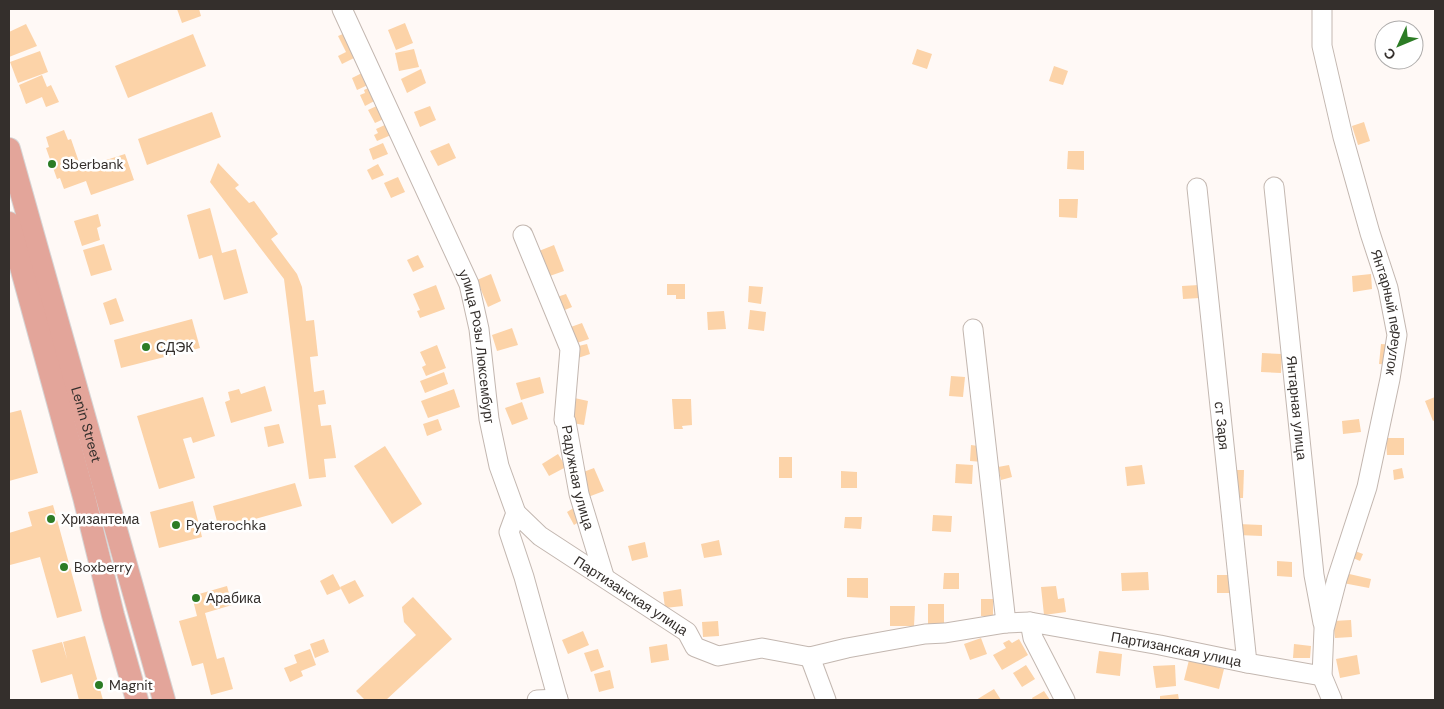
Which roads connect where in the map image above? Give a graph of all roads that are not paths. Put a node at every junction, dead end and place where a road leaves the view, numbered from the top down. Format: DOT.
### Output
graph roads {
  1 [pos="342,9"];
  2 [pos="1322,9"];
  3 [pos="9,149"];
  4 [pos="1274,187"];
  5 [pos="1197,188"];
  6 [pos="9,223"];
  7 [pos="523,235"];
  8 [pos="972,329"];
  9 [pos="106,492"];
  10 [pos="84,497"];
  11 [pos="516,513"];
  12 [pos="604,576"];
  13 [pos="1030,622"];
  14 [pos="1006,623"];
  15 [pos="1324,629"];
  16 [pos="810,657"];
  17 [pos="1247,663"];
  18 [pos="1322,676"];
  19 [pos="558,699"];
  20 [pos="137,700"];
  21 [pos="164,700"];
  22 [pos="536,700"];
  23 [pos="826,700"];
  24 [pos="1065,700"];
  25 [pos="1332,700"];
  1 -- 11 [label="street, улица Розы Люксембург"];
  2 -- 15 [label="street, Янтарный переулок"];
  3 -- 9 [label="main road, Lenin Street"];
  4 -- 15 [label="street, Янтарная улица"];
  5 -- 17 [label="street, ст Заря"];
  6 -- 10 [label="main road, Lenin Street"];
  7 -- 12 [label="street, Радужная улица"];
  8 -- 14 [label="street"];
  9 -- 10 [label="main road"];
  9 -- 21 [label="main road, Lenin Street"];
  10 -- 20 [label="main road, Lenin Street"];
  11 -- 12 [label="street, Партизанская улица"];
  11 -- 19 [label="street"];
  12 -- 16 [label="street, Партизанская улица"];
  13 -- 14 [label="street, Партизанская улица"];
  13 -- 17 [label="street, Партизанская улица"];
  13 -- 24 [label="street"];
  14 -- 16 [label="street, Партизанская улица"];
  15 -- 18 [label="street, Янтарный переулок"];
  16 -- 23 [label="street"];
  17 -- 18 [label="street, Партизанская улица"];
  18 -- 25 [label="street"];
  19 -- 22 [label="street"];
}
